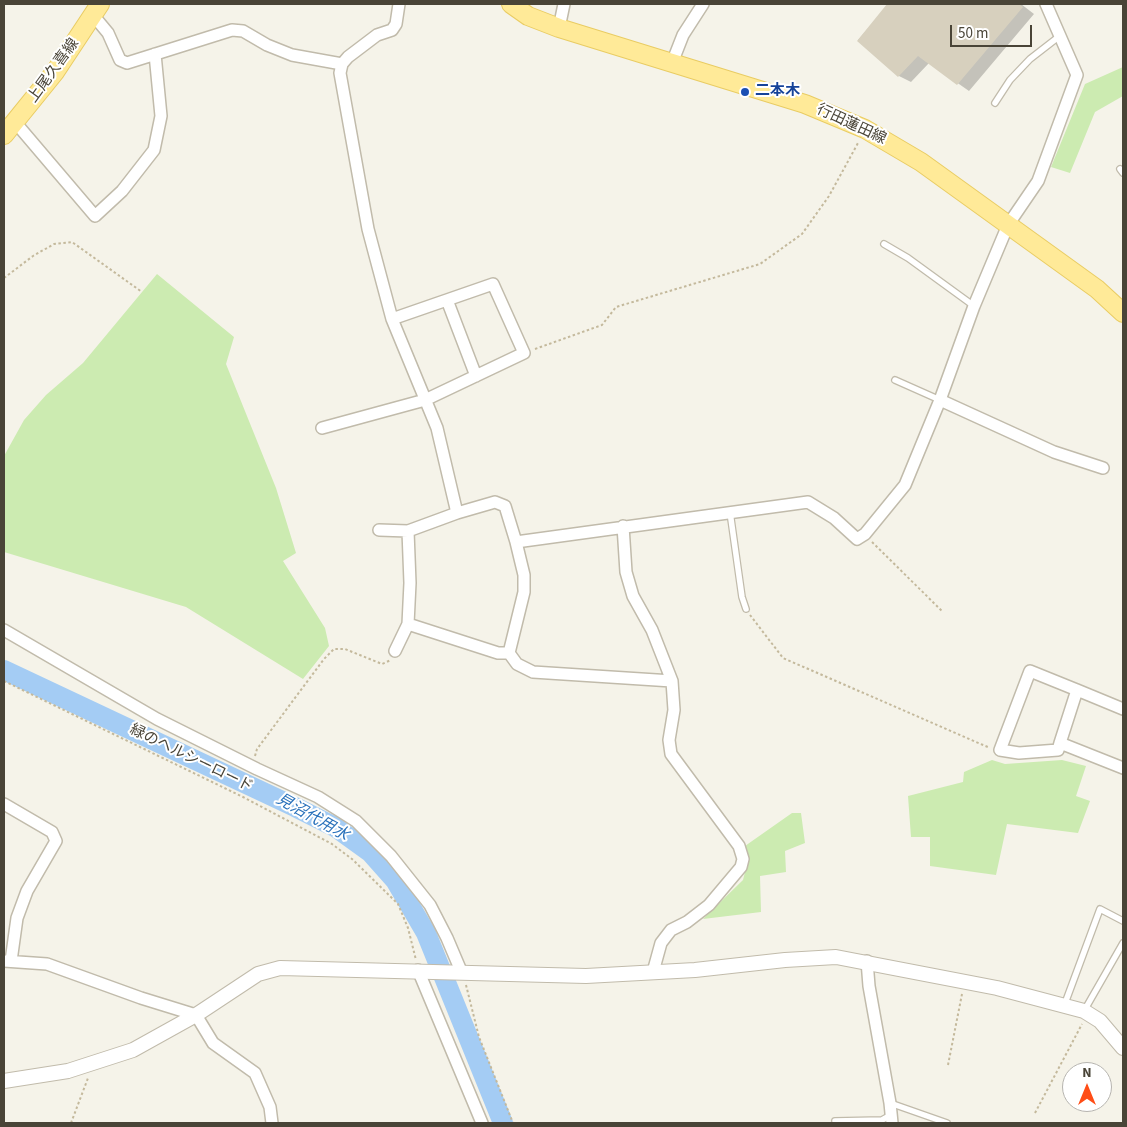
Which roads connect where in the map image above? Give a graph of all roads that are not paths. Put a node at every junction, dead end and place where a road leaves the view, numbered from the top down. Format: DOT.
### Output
graph roads {
  1 [pos="399,4"];
  2 [pos="511,4"];
  3 [pos="564,4"];
  4 [pos="703,4"];
  5 [pos="1046,4"];
  6 [pos="97,10"];
  7 [pos="559,28"];
  8 [pos="1061,35"];
  9 [pos="155,54"];
  10 [pos="672,63"];
  11 [pos="342,64"];
  12 [pos="995,103"];
  13 [pos="9,128"];
  14 [pos="1008,225"];
  15 [pos="884,244"];
  16 [pos="447,300"];
  17 [pos="974,306"];
  18 [pos="1123,313"];
  19 [pos="392,319"];
  20 [pos="476,376"];
  21 [pos="895,380"];
  22 [pos="424,400"];
  23 [pos="940,400"];
  24 [pos="322,428"];
  25 [pos="1103,468"];
  26 [pos="730,512"];
  27 [pos="457,513"];
  28 [pos="623,526"];
  29 [pos="379,530"];
  30 [pos="408,531"];
  31 [pos="516,542"];
  32 [pos="746,609"];
  33 [pos="408,624"];
  34 [pos="4,630"];
  35 [pos="396,651"];
  36 [pos="509,653"];
  37 [pos="672,681"];
  38 [pos="1077,690"];
  39 [pos="1123,709"];
  40 [pos="1060,743"];
  41 [pos="1123,768"];
  42 [pos="4,804"];
  43 [pos="1123,921"];
  44 [pos="1123,943"];
  45 [pos="8,961"];
  46 [pos="867,961"];
  47 [pos="422,970"];
  48 [pos="459,971"];
  49 [pos="653,972"];
  50 [pos="1064,1006"];
  51 [pos="1086,1012"];
  52 [pos="196,1015"];
  53 [pos="1123,1048"];
  54 [pos="4,1081"];
  55 [pos="891,1114"];
  56 [pos="835,1121"];
  57 [pos="272,1123"];
  58 [pos="482,1123"];
  59 [pos="947,1123"];
  1 -- 11 [label="street"];
  2 -- 7 [label="main road, 行田蓮田線"];
  3 -- 7 [label="street"];
  4 -- 10 [label="street"];
  5 -- 8 [label="street"];
  6 -- 9 [label="street"];
  6 -- 13 [label="main road, 上尾久喜線"];
  7 -- 10 [label="main road, 行田蓮田線"];
  8 -- 12 [label="lane"];
  8 -- 14 [label="street"];
  9 -- 11 [label="street"];
  9 -- 13 [label="street"];
  10 -- 14 [label="main road, 行田蓮田線"];
  11 -- 19 [label="street"];
  14 -- 17 [label="street"];
  14 -- 18 [label="main road, 行田蓮田線"];
  15 -- 17 [label="lane"];
  16 -- 19 [label="street"];
  16 -- 20 [label="street"];
  16 -- 20 [label="street"];
  17 -- 23 [label="street"];
  19 -- 22 [label="street"];
  20 -- 22 [label="street"];
  21 -- 23 [label="lane"];
  22 -- 24 [label="street"];
  22 -- 27 [label="street"];
  23 -- 25 [label="street"];
  23 -- 26 [label="street"];
  26 -- 28 [label="street"];
  26 -- 32 [label="lane"];
  27 -- 30 [label="street"];
  27 -- 31 [label="street"];
  28 -- 31 [label="street"];
  28 -- 37 [label="street"];
  29 -- 30 [label="street"];
  30 -- 33 [label="street"];
  31 -- 36 [label="street"];
  33 -- 35 [label="street"];
  33 -- 36 [label="street"];
  34 -- 48 [label="street"];
  36 -- 37 [label="street"];
  37 -- 49 [label="street"];
  38 -- 39 [label="street"];
  38 -- 40 [label="street"];
  38 -- 40 [label="street"];
  40 -- 41 [label="street"];
  42 -- 45 [label="street"];
  43 -- 50 [label="lane"];
  44 -- 51 [label="lane"];
  45 -- 52 [label="street"];
  46 -- 49 [label="street"];
  46 -- 50 [label="street"];
  46 -- 55 [label="street"];
  47 -- 48 [label="street"];
  47 -- 52 [label="street"];
  47 -- 58 [label="street"];
  48 -- 49 [label="street"];
  50 -- 51 [label="street"];
  51 -- 53 [label="street"];
  52 -- 54 [label="street"];
  52 -- 57 [label="street"];
  55 -- 56 [label="lane"];
  55 -- 59 [label="lane"];
}
